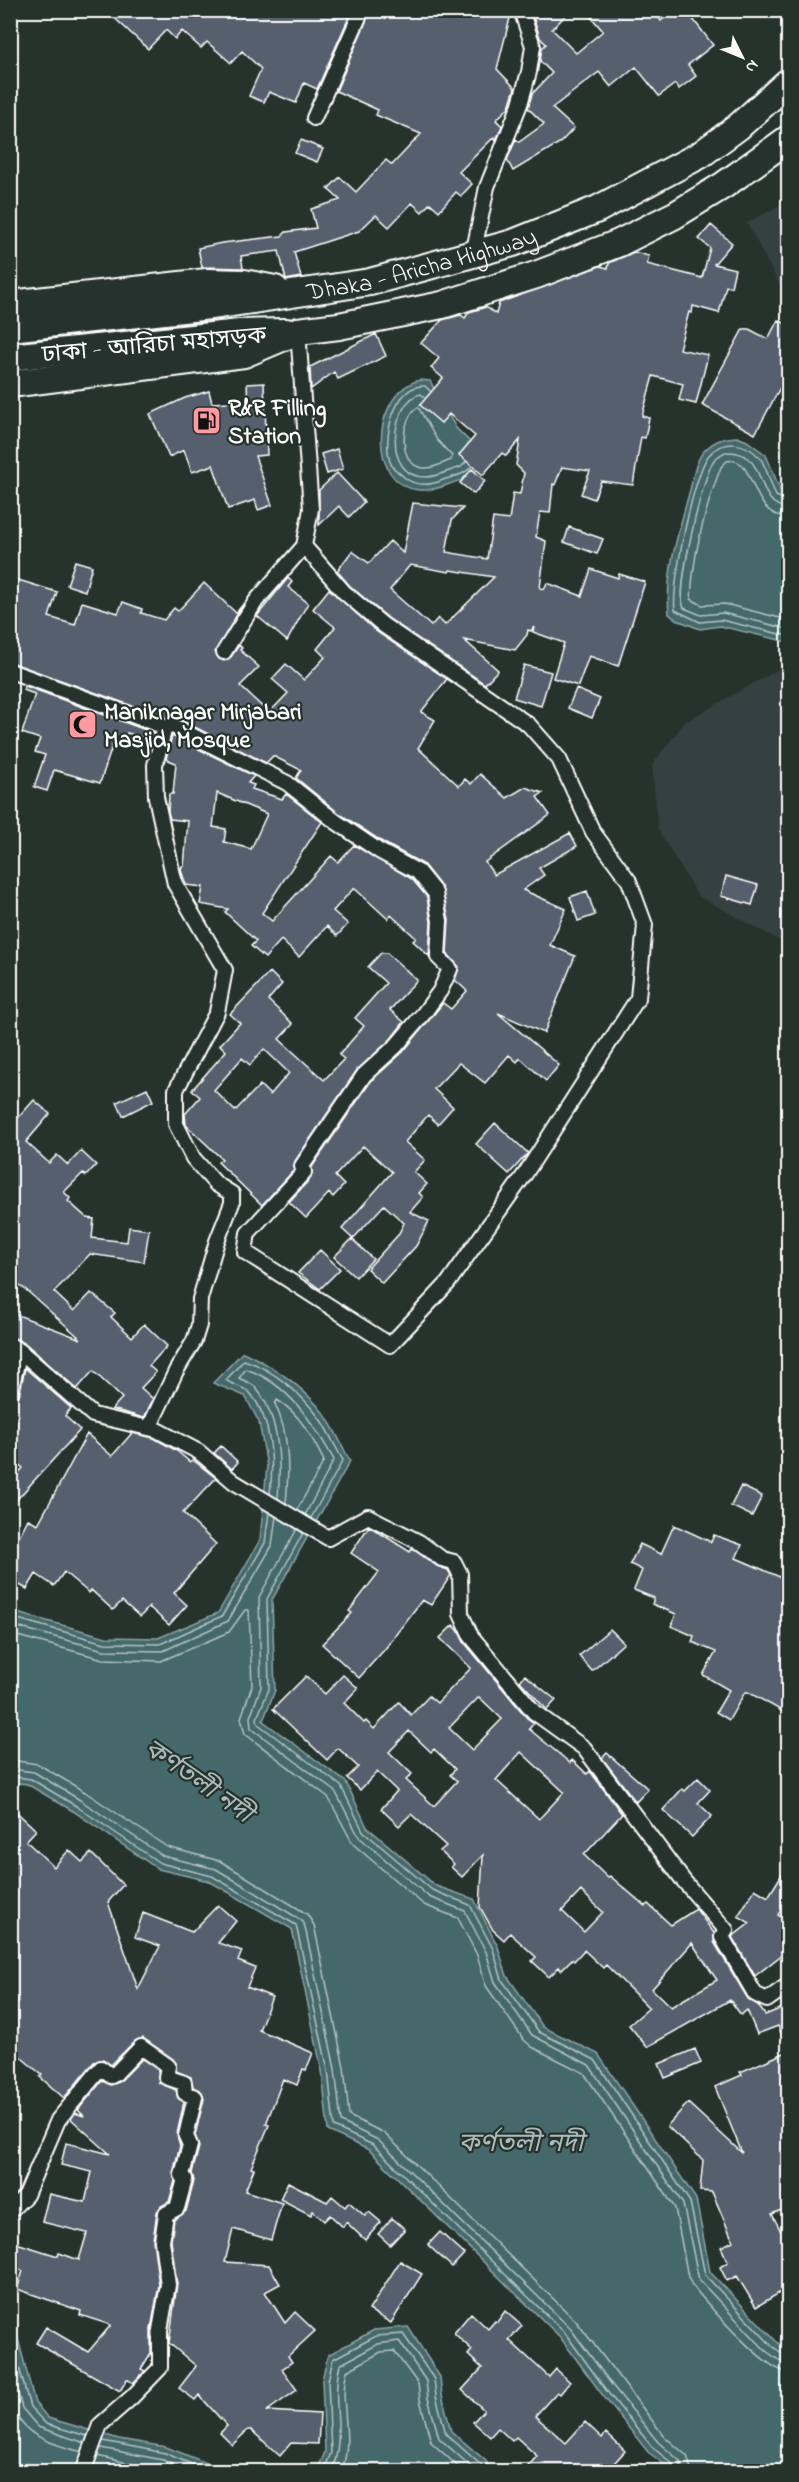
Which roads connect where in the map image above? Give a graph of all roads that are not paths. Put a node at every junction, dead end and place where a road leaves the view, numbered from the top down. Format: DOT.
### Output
graph roads {
  1 [pos="362,10"];
  2 [pos="521,10"];
  3 [pos="789,82"];
  4 [pos="314,118"];
  5 [pos="789,139"];
  6 [pos="473,255"];
  7 [pos="295,292"];
  8 [pos="10,304"];
  9 [pos="10,328"];
  10 [pos="298,331"];
  11 [pos="10,357"];
  12 [pos="10,384"];
  13 [pos="303,546"];
  14 [pos="224,652"];
  15 [pos="10,671"];
  16 [pos="165,728"];
  17 [pos="15,1348"];
  18 [pos="10,1393"];
  19 [pos="149,1428"];
  20 [pos="789,1985"];
  21 [pos="10,2211"];
  22 [pos="83,2472"];
  1 -- 4 [label="street"];
  2 -- 6 [label="street"];
  3 -- 6 [label="highway, Dhaka - Aricha Highway"];
  5 -- 10 [label="highway, ঢাকা - আরিচা মহাসড়ক"];
  6 -- 7 [label="highway, Dhaka - Aricha Highway"];
  7 -- 8 [label="highway, ঢাকা - আরিচা মহাসড়ক"];
  7 -- 9 [label="highway, Dhaka - Aricha Highway"];
  10 -- 11 [label="highway, ঢাকা - আরিচা মহাসড়ক"];
  10 -- 12 [label="highway, ঢাকা - আরিচা মহাসড়ক"];
  10 -- 13 [label="street"];
  13 -- 14 [label="street"];
  13 -- 16 [label="street"];
  15 -- 16 [label="street"];
  16 -- 19 [label="street"];
  17 -- 18 [label="street"];
  17 -- 19 [label="street"];
  19 -- 20 [label="street"];
  21 -- 22 [label="street"];
}
